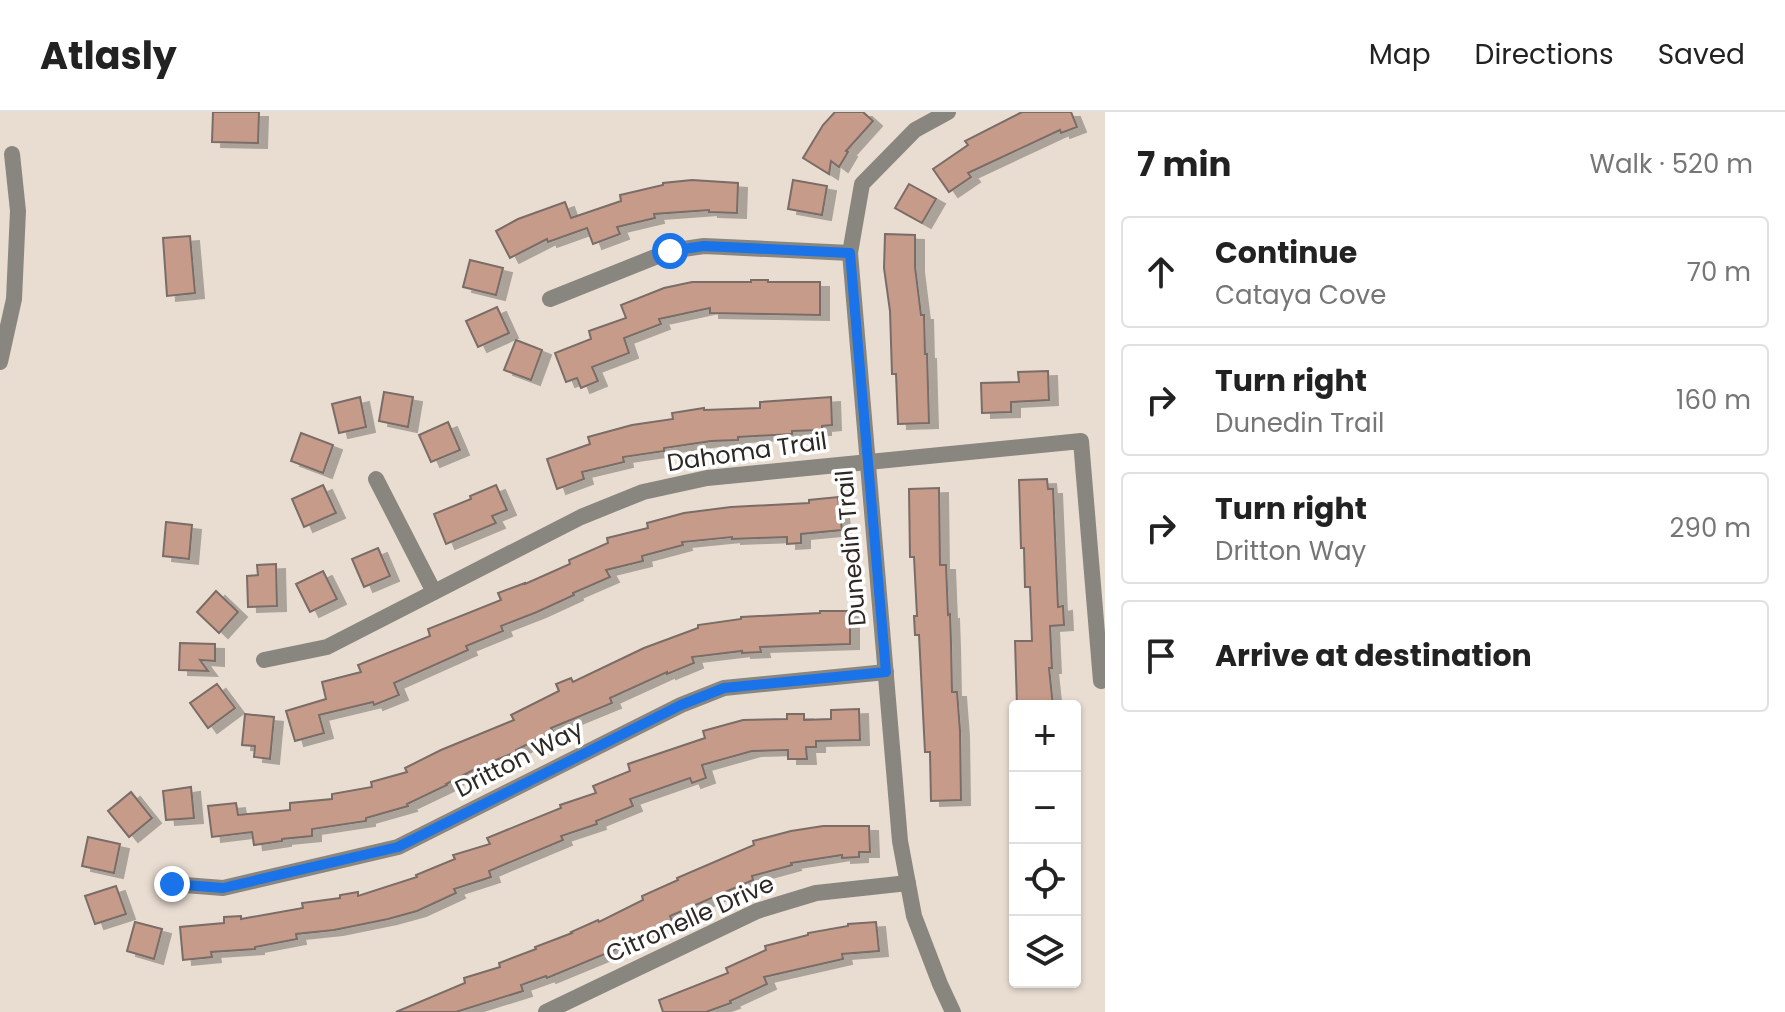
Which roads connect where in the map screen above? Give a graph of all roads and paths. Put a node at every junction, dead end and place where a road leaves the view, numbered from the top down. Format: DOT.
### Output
graph roads {
  1 [pos="948,112"];
  2 [pos="12,154"];
  3 [pos="850,253"];
  4 [pos="550,299"];
  5 [pos="0,362"];
  6 [pos="868,461"];
  7 [pos="376,479"];
  8 [pos="434,592"];
  9 [pos="264,660"];
  10 [pos="886,672"];
  11 [pos="1101,681"];
  12 [pos="908,883"];
  13 [pos="172,884"];
  14 [pos="546,1012"];
  15 [pos="953,1012"];
  1 -- 3 [label="street, Dunedin Trail"];
  2 -- 5 [label="street"];
  3 -- 4 [label="street"];
  3 -- 6 [label="street, Dunedin Trail"];
  6 -- 8 [label="street, Dahoma Trail"];
  6 -- 10 [label="street, Dunedin Trail"];
  6 -- 11 [label="street, Dahoma Trail"];
  7 -- 8 [label="street"];
  8 -- 9 [label="street, Dahoma Trail"];
  10 -- 12 [label="street, Dunedin Trail"];
  10 -- 13 [label="street, Dritton Way"];
  12 -- 14 [label="street, Citronelle Drive"];
  12 -- 15 [label="street, Dunedin Trail"];
}
